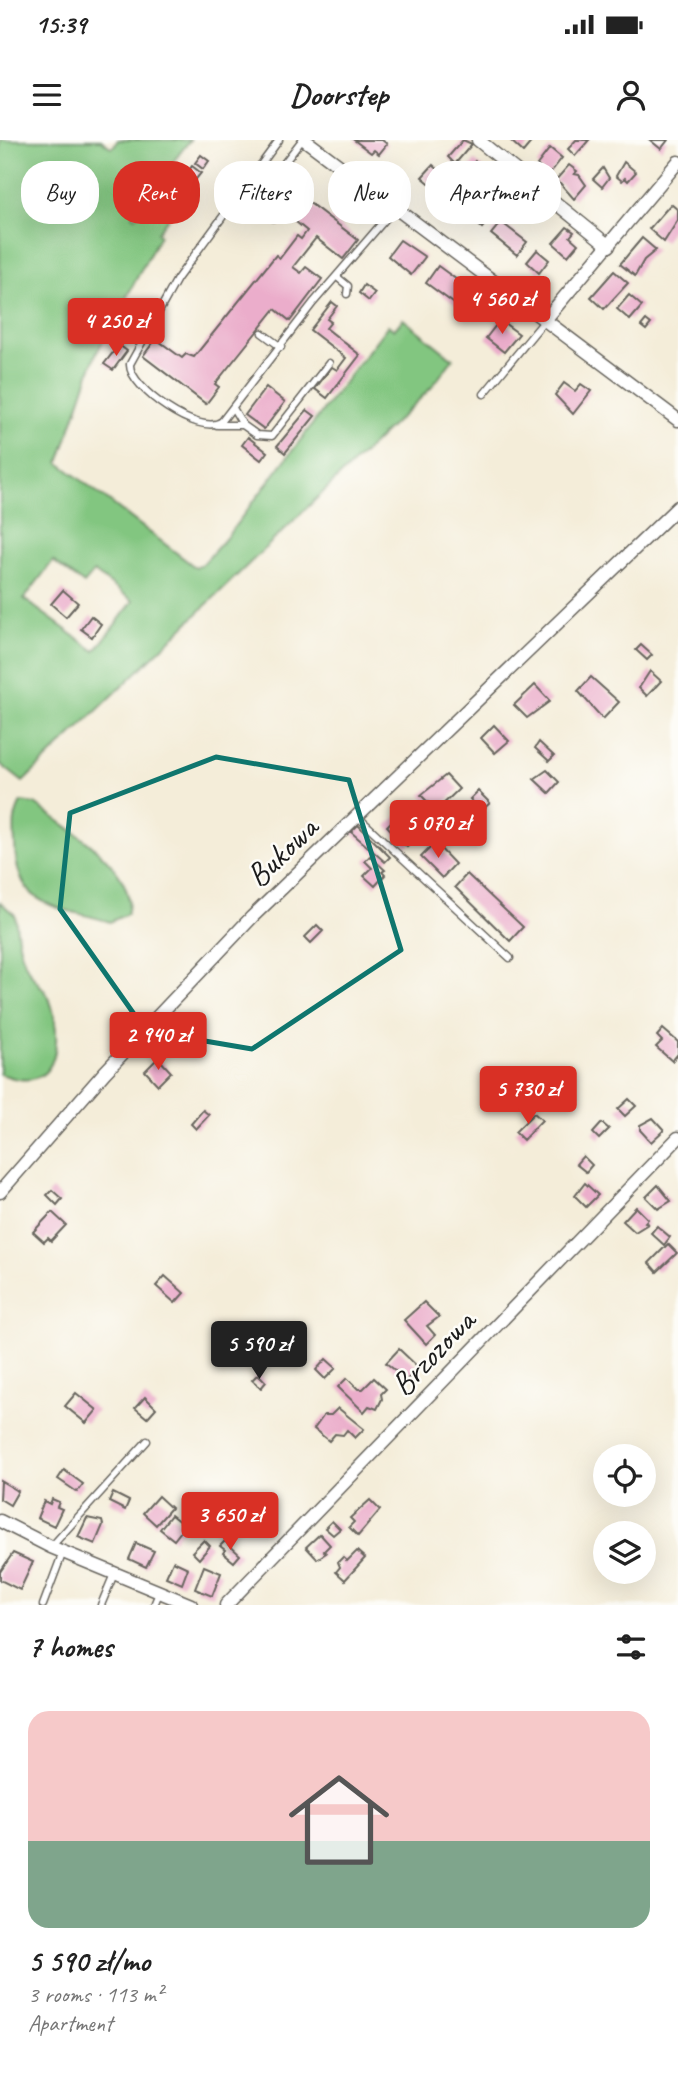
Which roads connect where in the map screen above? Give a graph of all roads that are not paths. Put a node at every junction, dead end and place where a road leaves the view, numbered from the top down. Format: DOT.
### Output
graph roads {
  1 [pos="279,140"];
  2 [pos="304,140"];
  3 [pos="478,140"];
  4 [pos="264,161"];
  5 [pos="287,161"];
  6 [pos="332,161"];
  7 [pos="678,162"];
  8 [pos="411,220"];
  9 [pos="218,224"];
  10 [pos="382,224"];
  11 [pos="609,246"];
  12 [pos="337,277"];
  13 [pos="347,294"];
  14 [pos="545,320"];
  15 [pos="262,332"];
  16 [pos="281,347"];
  17 [pos="329,363"];
  18 [pos="484,394"];
  19 [pos="233,408"];
  20 [pos="678,420"];
  21 [pos="217,425"];
  22 [pos="243,425"];
  23 [pos="678,507"];
  24 [pos="357,816"];
  25 [pos="510,958"];
  26 [pos="678,1138"];
  27 [pos="0,1192"];
  28 [pos="147,1441"];
  29 [pos="0,1521"];
  30 [pos="57,1549"];
  31 [pos="114,1574"];
  32 [pos="156,1599"];
  33 [pos="43,1605"];
  34 [pos="101,1605"];
  35 [pos="191,1605"];
  36 [pos="226,1605"];
  1 -- 4 [label="lane"];
  2 -- 5 [label="lane"];
  2 -- 6 [label="street"];
  3 -- 11 [label="street"];
  7 -- 11 [label="street"];
  8 -- 14 [label="street"];
  9 -- 21 [label="lane"];
  10 -- 12 [label="lane"];
  11 -- 14 [label="street"];
  12 -- 13 [label="lane"];
  12 -- 16 [label="lane"];
  14 -- 18 [label="lane"];
  14 -- 20 [label="street"];
  15 -- 16 [label="lane"];
  16 -- 19 [label="lane"];
  17 -- 22 [label="lane"];
  19 -- 21 [label="lane"];
  19 -- 22 [label="lane"];
  21 -- 22 [label="lane"];
  23 -- 24 [label="street, Bukowa"];
  24 -- 25 [label="lane"];
  24 -- 27 [label="street, Bukowa"];
  26 -- 36 [label="street, Brzozowa"];
  28 -- 30 [label="lane"];
  29 -- 30 [label="street"];
  30 -- 31 [label="street"];
  30 -- 33 [label="lane"];
  31 -- 32 [label="street"];
  31 -- 34 [label="lane"];
  32 -- 35 [label="street"];
}
